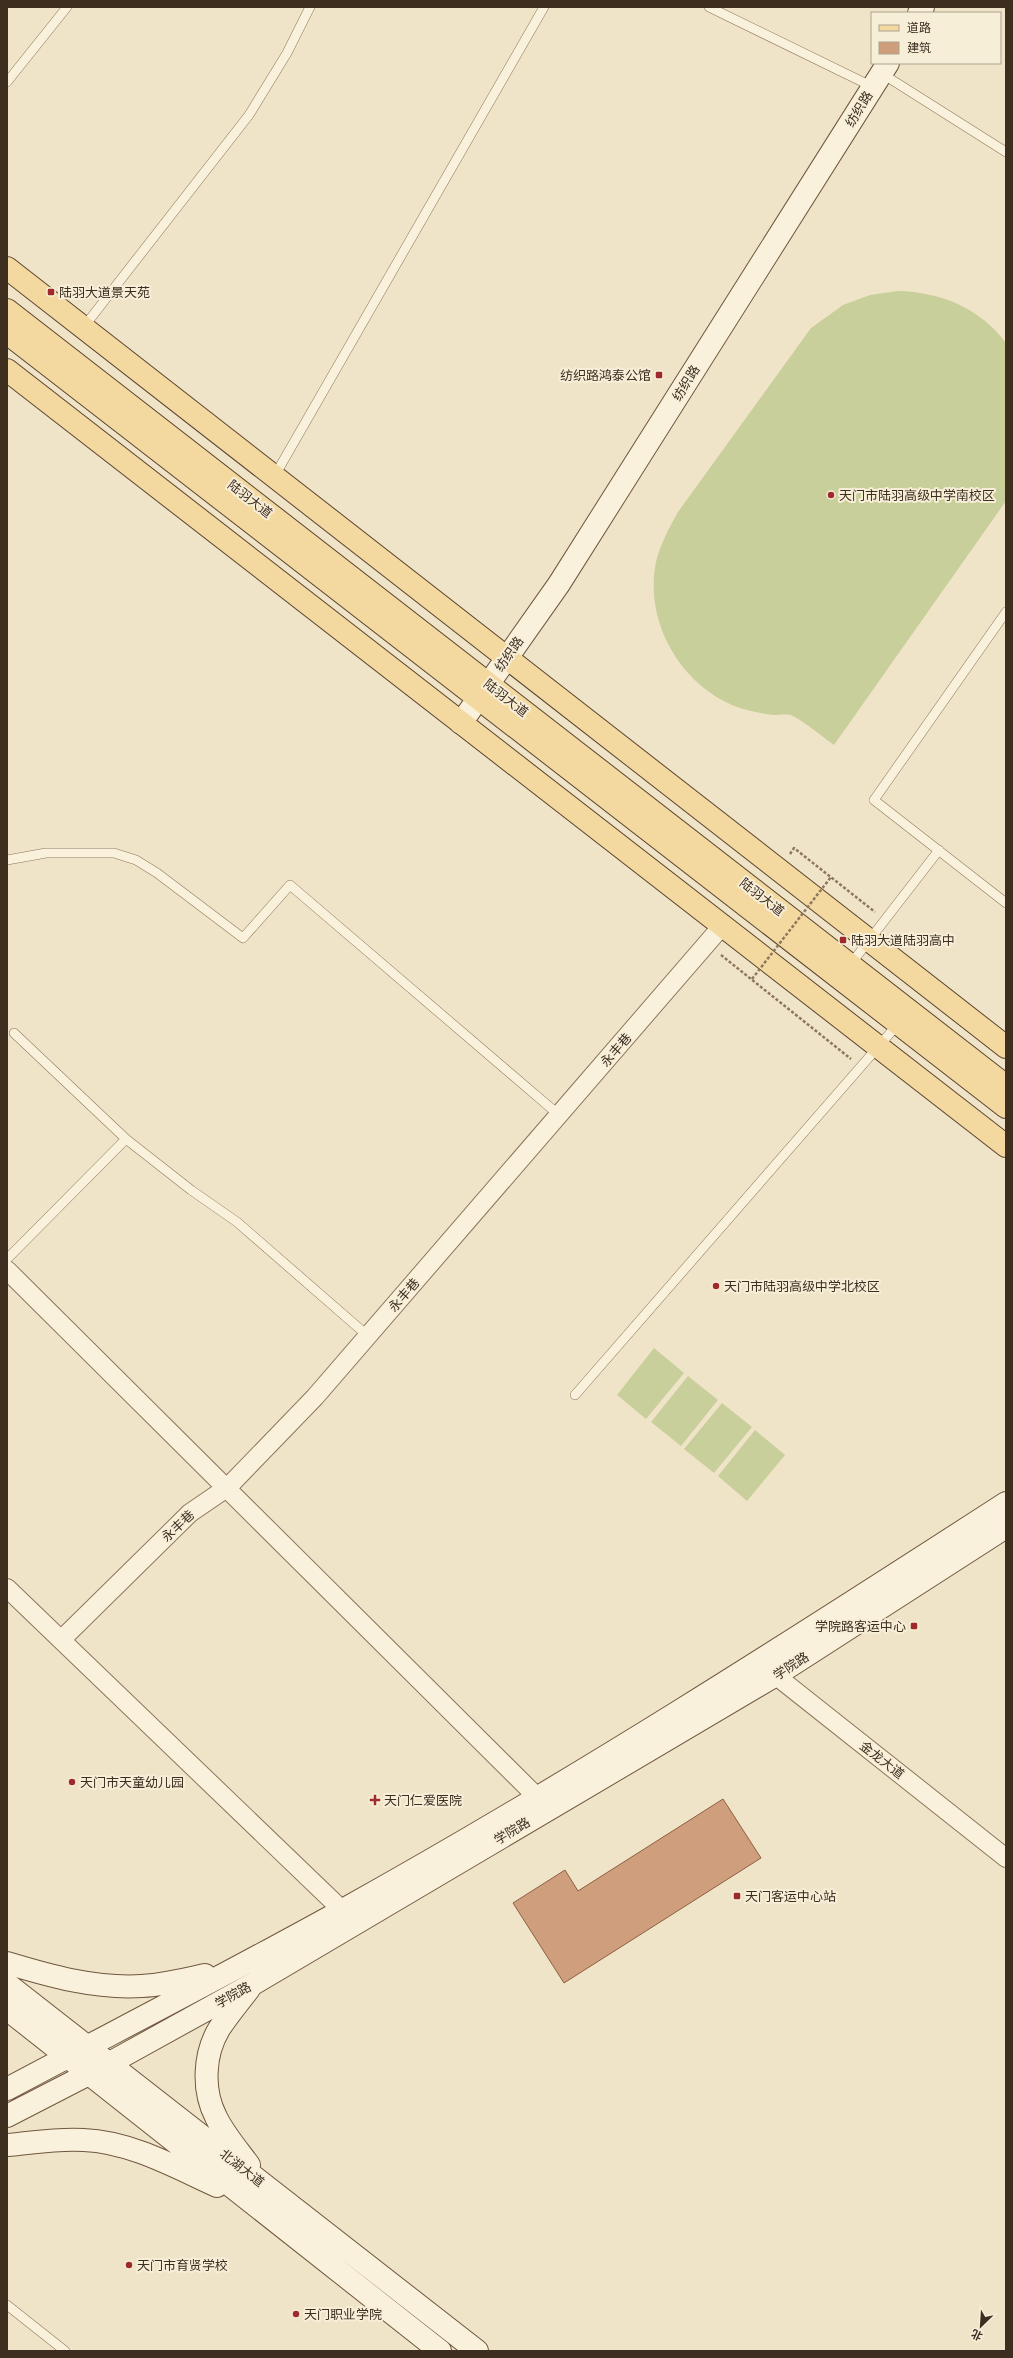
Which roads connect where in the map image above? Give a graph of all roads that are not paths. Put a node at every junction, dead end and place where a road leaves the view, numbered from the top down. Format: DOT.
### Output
graph roads {
  1 [pos="67,7"];
  2 [pos="310,7"];
  3 [pos="544,7"];
  4 [pos="709,7"];
  5 [pos="881,74"];
  6 [pos="7,82"];
  7 [pos="1006,152"];
  8 [pos="7,268"];
  9 [pos="7,310"];
  10 [pos="83,328"];
  11 [pos="7,333"];
  12 [pos="7,370"];
  13 [pos="274,477"];
  14 [pos="1006,612"];
  15 [pos="506,658"];
  16 [pos="483,691"];
  17 [pos="461,723"];
  18 [pos="938,850"];
  19 [pos="7,860"];
  20 [pos="1006,903"];
  21 [pos="722,926"];
  22 [pos="869,940"];
  23 [pos="850,965"];
  24 [pos="898,1024"];
  25 [pos="14,1033"];
  26 [pos="878,1047"];
  27 [pos="1006,1047"];
  28 [pos="1006,1086"];
  29 [pos="1006,1107"];
  30 [pos="559,1115"];
  31 [pos="126,1139"];
  32 [pos="1006,1146"];
  33 [pos="7,1259"];
  34 [pos="7,1270"];
  35 [pos="368,1336"];
  36 [pos="575,1395"];
  37 [pos="228,1487"];
  38 [pos="1006,1502"];
  39 [pos="1006,1527"];
  40 [pos="7,1588"];
  41 [pos="61,1640"];
  42 [pos="758,1662"];
  43 [pos="776,1675"];
  44 [pos="536,1797"];
  45 [pos="1006,1858"];
  46 [pos="342,1910"];
  47 [pos="7,1964"];
  48 [pos="238,1966"];
  49 [pos="7,1984"];
  50 [pos="253,1984"];
  51 [pos="7,2009"];
  52 [pos="77,2052"];
  53 [pos="108,2064"];
  54 [pos="88,2074"];
  55 [pos="7,2089"];
  56 [pos="7,2116"];
  57 [pos="7,2146"];
  58 [pos="267,2188"];
  59 [pos="249,2201"];
  60 [pos="7,2305"];
  61 [pos="65,2351"];
  62 [pos="440,2351"];
  63 [pos="477,2351"];
  1 -- 6 [label="lane"];
  2 -- 10 [label="lane"];
  3 -- 13 [label="lane"];
  4 -- 5 [label="lane"];
  5 -- 7 [label="lane"];
  5 -- 15 [label="main road, 纺织路"];
  8 -- 10 [label="main road"];
  9 -- 16 [label="main road, 陆羽大道"];
  10 -- 13 [label="main road"];
  11 -- 16 [label="main road, 陆羽大道"];
  12 -- 17 [label="main road"];
  13 -- 15 [label="main road"];
  14 -- 18 [label="lane"];
  15 -- 16 [label="main road, 纺织路"];
  15 -- 22 [label="main road"];
  16 -- 17 [label="main road, 纺织路"];
  16 -- 23 [label="main road, 陆羽大道"];
  16 -- 24 [label="main road, 陆羽大道"];
  17 -- 21 [label="main road"];
  18 -- 20 [label="lane"];
  18 -- 22 [label="lane"];
  19 -- 30 [label="lane"];
  21 -- 26 [label="main road"];
  21 -- 30 [label="street, 永丰巷"];
  22 -- 23 [label="lane"];
  22 -- 27 [label="main road"];
  23 -- 28 [label="main road, 陆羽大道"];
  24 -- 26 [label="lane"];
  24 -- 29 [label="main road, 陆羽大道"];
  25 -- 31 [label="lane"];
  26 -- 32 [label="main road"];
  26 -- 36 [label="lane"];
  30 -- 35 [label="street, 永丰巷"];
  31 -- 33 [label="lane"];
  31 -- 35 [label="lane"];
  34 -- 37 [label="street"];
  35 -- 37 [label="street, 永丰巷"];
  37 -- 41 [label="street, 永丰巷"];
  37 -- 44 [label="street"];
  38 -- 42 [label="main road, 学院路"];
  39 -- 43 [label="main road, 学院路"];
  40 -- 41 [label="street"];
  41 -- 46 [label="street"];
  42 -- 43 [label="street, 金龙大道"];
  42 -- 44 [label="main road, 学院路"];
  43 -- 45 [label="street, 金龙大道"];
  43 -- 50 [label="main road, 学院路"];
  44 -- 46 [label="main road, 学院路"];
  46 -- 48 [label="main road, 学院路"];
  47 -- 48 [label="main road"];
  48 -- 52 [label="main road, 学院路"];
  49 -- 52 [label="main road, 北湖大道"];
  50 -- 53 [label="main road, 学院路"];
  50 -- 58 [label="main road"];
  51 -- 52 [label="main road, 北湖大道"];
  52 -- 53 [label="main road, 北湖大道"];
  52 -- 54 [label="main road, 北湖大道"];
  52 -- 55 [label="main road, 学院路"];
  53 -- 54 [label="main road, 学院路"];
  53 -- 58 [label="main road, 北湖大道"];
  54 -- 56 [label="main road, 学院路"];
  54 -- 59 [label="main road, 北湖大道"];
  57 -- 59 [label="main road"];
  58 -- 63 [label="main road, 北湖大道"];
  59 -- 62 [label="main road, 北湖大道"];
  60 -- 61 [label="lane"];
}
